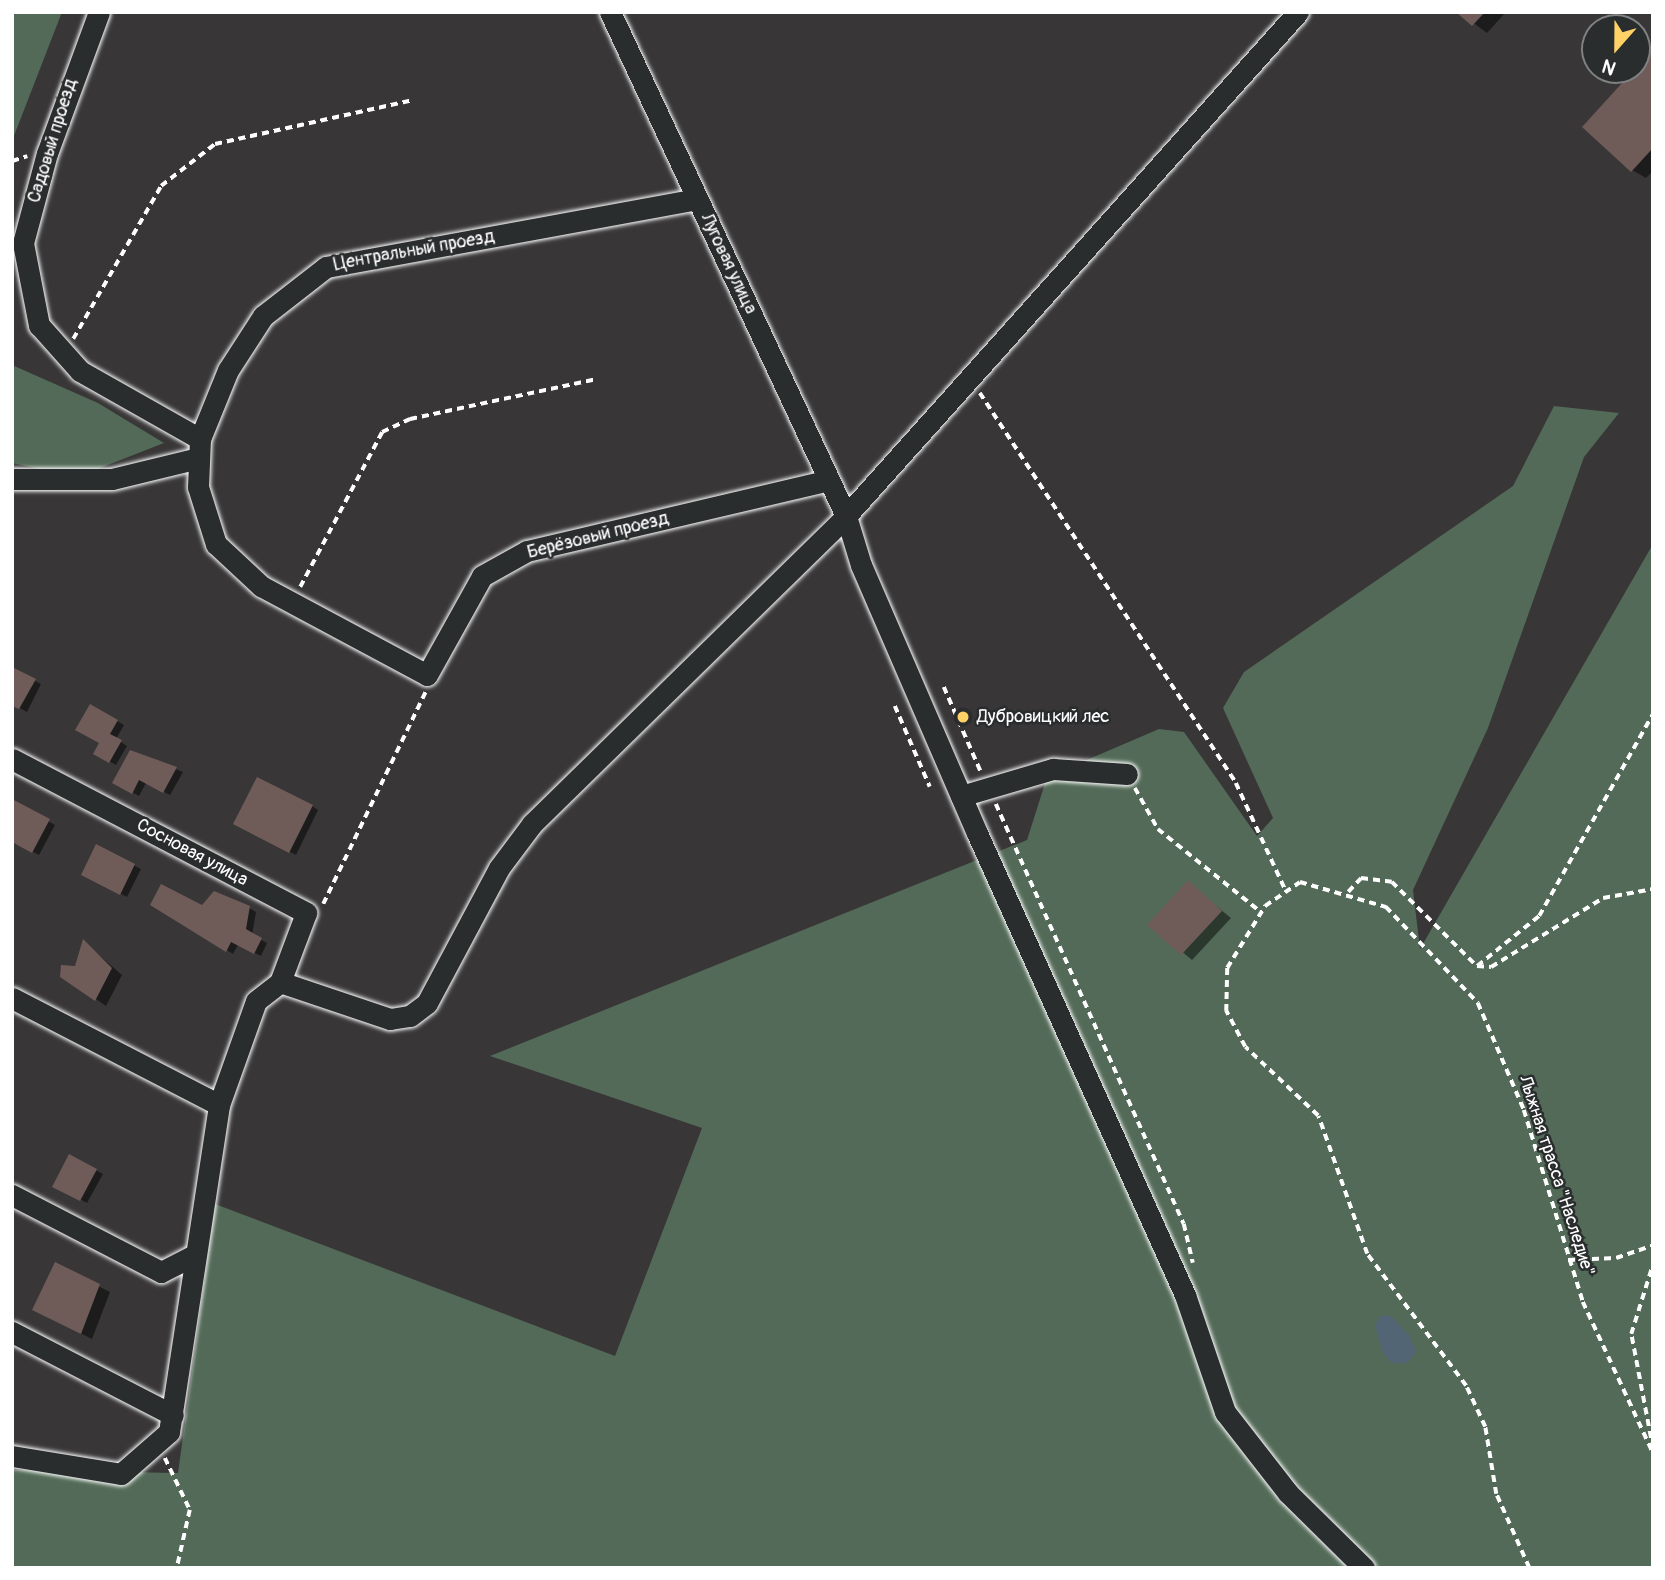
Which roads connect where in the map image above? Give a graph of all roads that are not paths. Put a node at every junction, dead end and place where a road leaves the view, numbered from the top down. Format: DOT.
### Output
graph roads {
  1 [pos="99,12"];
  2 [pos="610,12"];
  3 [pos="1298,12"];
  4 [pos="698,199"];
  5 [pos="200,448"];
  6 [pos="12,479"];
  7 [pos="830,481"];
  8 [pos="846,516"];
  9 [pos="427,675"];
  10 [pos="12,759"];
  11 [pos="1127,774"];
  12 [pos="961,796"];
  13 [pos="280,982"];
  14 [pos="12,998"];
  15 [pos="219,1105"];
  16 [pos="12,1195"];
  17 [pos="192,1256"];
  18 [pos="12,1332"];
  19 [pos="173,1415"];
  20 [pos="12,1456"];
  21 [pos="1364,1568"];
  1 -- 5 [label="street, Садовый проезд"];
  2 -- 4 [label="street, Луговая улица"];
  3 -- 8 [label="street"];
  4 -- 5 [label="street, Центральный проезд"];
  4 -- 7 [label="street, Луговая улица"];
  5 -- 6 [label="street"];
  5 -- 9 [label="street, Центральный проезд"];
  7 -- 8 [label="street, Луговая улица"];
  7 -- 9 [label="street, Берёзовый проезд"];
  8 -- 12 [label="street, Луговая улица"];
  8 -- 13 [label="street"];
  10 -- 13 [label="street, Сосновая улица"];
  11 -- 12 [label="street"];
  12 -- 21 [label="street, Луговая улица"];
  13 -- 15 [label="street"];
  14 -- 15 [label="street"];
  15 -- 17 [label="street"];
  16 -- 17 [label="street"];
  17 -- 19 [label="street"];
  18 -- 19 [label="street"];
  19 -- 20 [label="street"];
}
